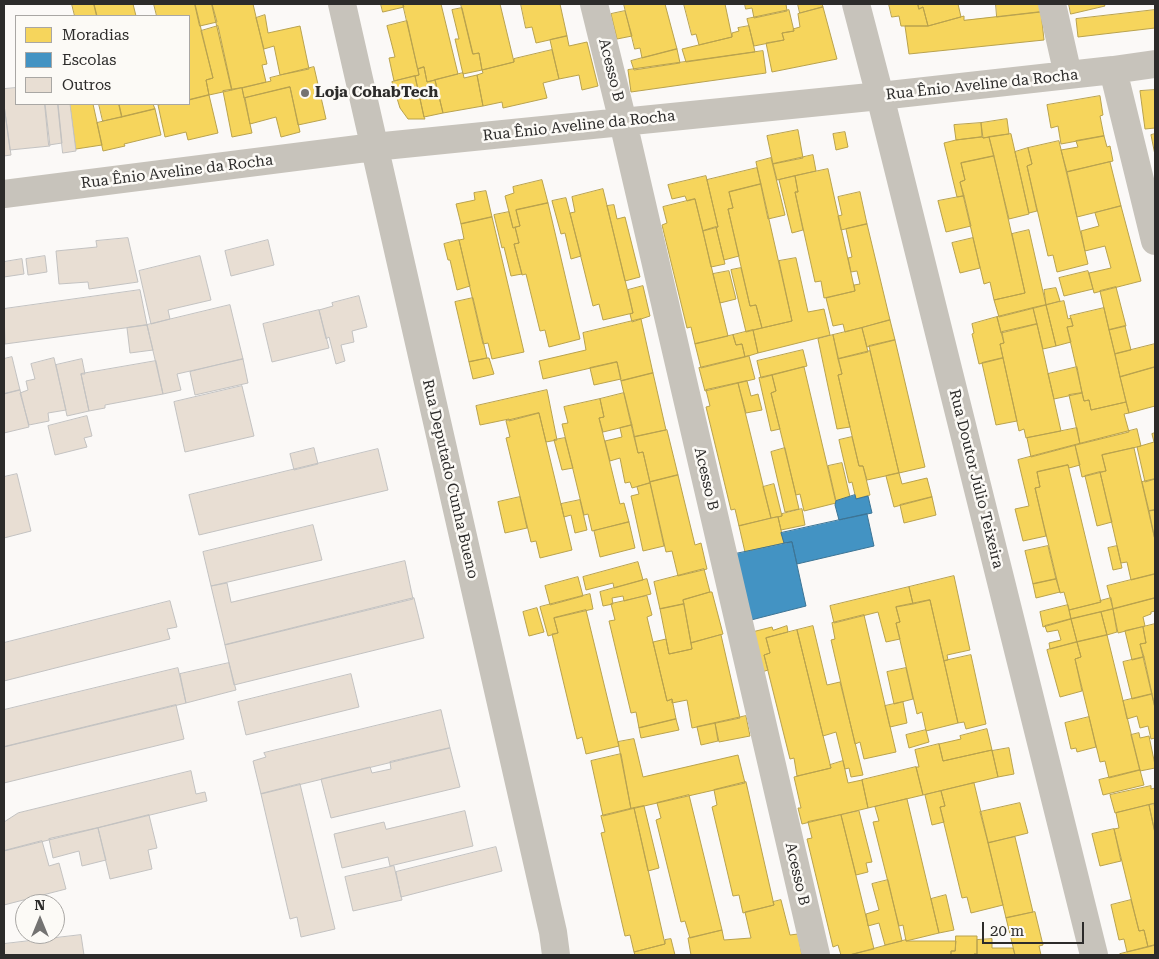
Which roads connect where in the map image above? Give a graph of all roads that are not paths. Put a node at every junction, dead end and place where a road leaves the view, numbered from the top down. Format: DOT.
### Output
graph roads {
  1 [pos="342,4"];
  2 [pos="594,4"];
  3 [pos="856,4"];
  4 [pos="1052,4"];
  5 [pos="1155,64"];
  6 [pos="1113,70"];
  7 [pos="1068,76"];
  8 [pos="880,96"];
  9 [pos="624,122"];
  10 [pos="374,148"];
  11 [pos="4,194"];
  12 [pos="1155,241"];
  13 [pos="556,955"];
  14 [pos="816,955"];
  15 [pos="1094,955"];
  1 -- 10 [label="street, Rua Deputado Cunha Bueno"];
  2 -- 9 [label="street, Acesso B"];
  3 -- 8 [label="street, Rua Doutor Júlio Teixeira"];
  4 -- 7 [label="street"];
  5 -- 6 [label="street, Rua Ênio Aveline da Rocha"];
  6 -- 7 [label="street, Rua Ênio Aveline da Rocha"];
  6 -- 12 [label="street"];
  7 -- 8 [label="street, Rua Ênio Aveline da Rocha"];
  8 -- 9 [label="street, Rua Ênio Aveline da Rocha"];
  8 -- 15 [label="street, Rua Doutor Júlio Teixeira"];
  9 -- 10 [label="street, Rua Ênio Aveline da Rocha"];
  9 -- 14 [label="street, Acesso B"];
  10 -- 11 [label="street, Rua Ênio Aveline da Rocha"];
  10 -- 13 [label="street, Rua Deputado Cunha Bueno"];
}
